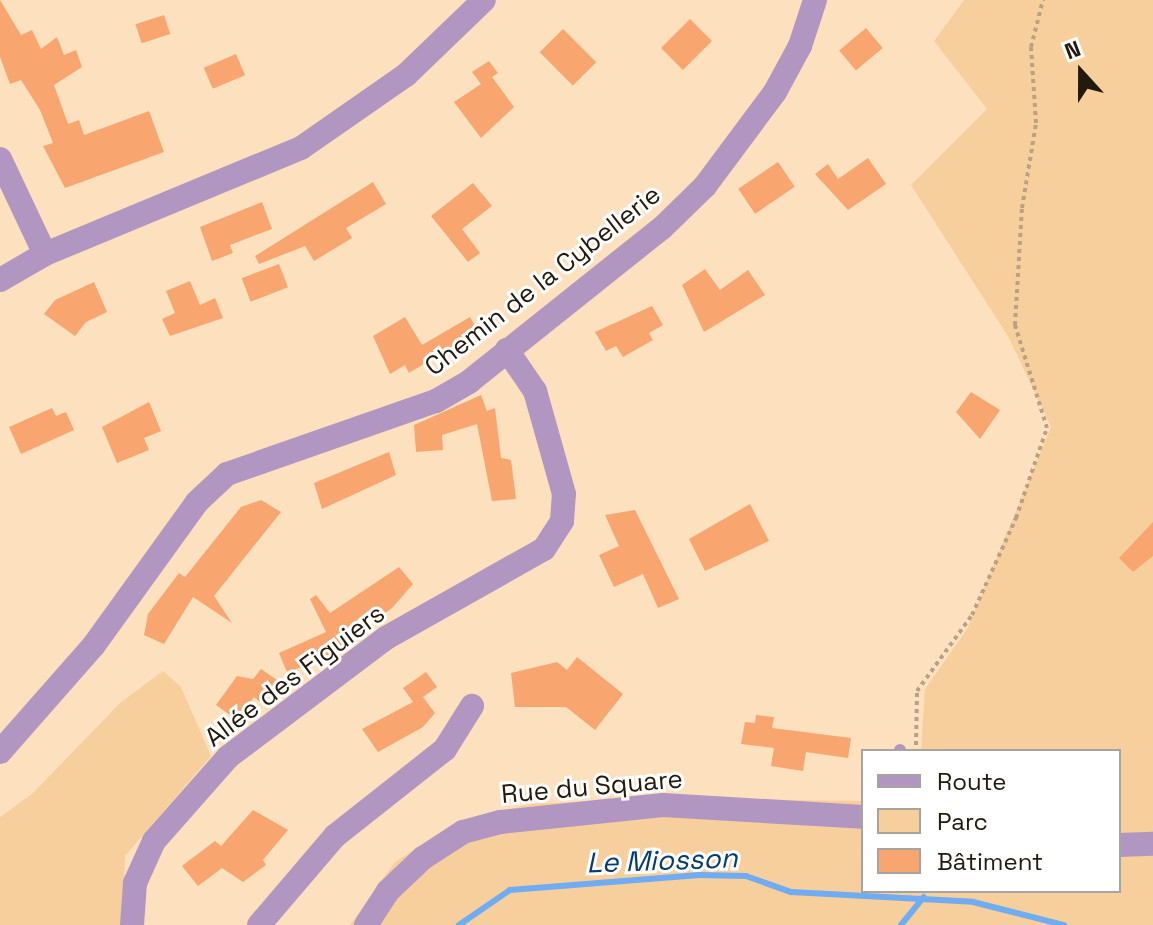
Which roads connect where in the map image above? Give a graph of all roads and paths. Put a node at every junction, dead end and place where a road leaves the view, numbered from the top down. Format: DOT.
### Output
graph roads {
  1 [pos="484,0"];
  2 [pos="815,0"];
  3 [pos="1043,0"];
  4 [pos="0,159"];
  5 [pos="45,254"];
  6 [pos="0,280"];
  7 [pos="507,350"];
  8 [pos="472,706"];
  9 [pos="916,749"];
  10 [pos="0,752"];
  11 [pos="861,817"];
  12 [pos="1153,844"];
  13 [pos="1121,845"];
  14 [pos="132,925"];
  15 [pos="259,925"];
  16 [pos="366,925"];
  1 -- 5 [label="street"];
  2 -- 7 [label="street, Chemin de la Cybellerie"];
  3 -- 9 [label="path"];
  4 -- 5 [label="street"];
  5 -- 6 [label="street"];
  7 -- 10 [label="street, Chemin de la Cybellerie"];
  7 -- 14 [label="street, Allée des Figuiers"];
  8 -- 15 [label="street"];
  11 -- 16 [label="street, Rue du Square"];
  12 -- 13 [label="street"];
}
